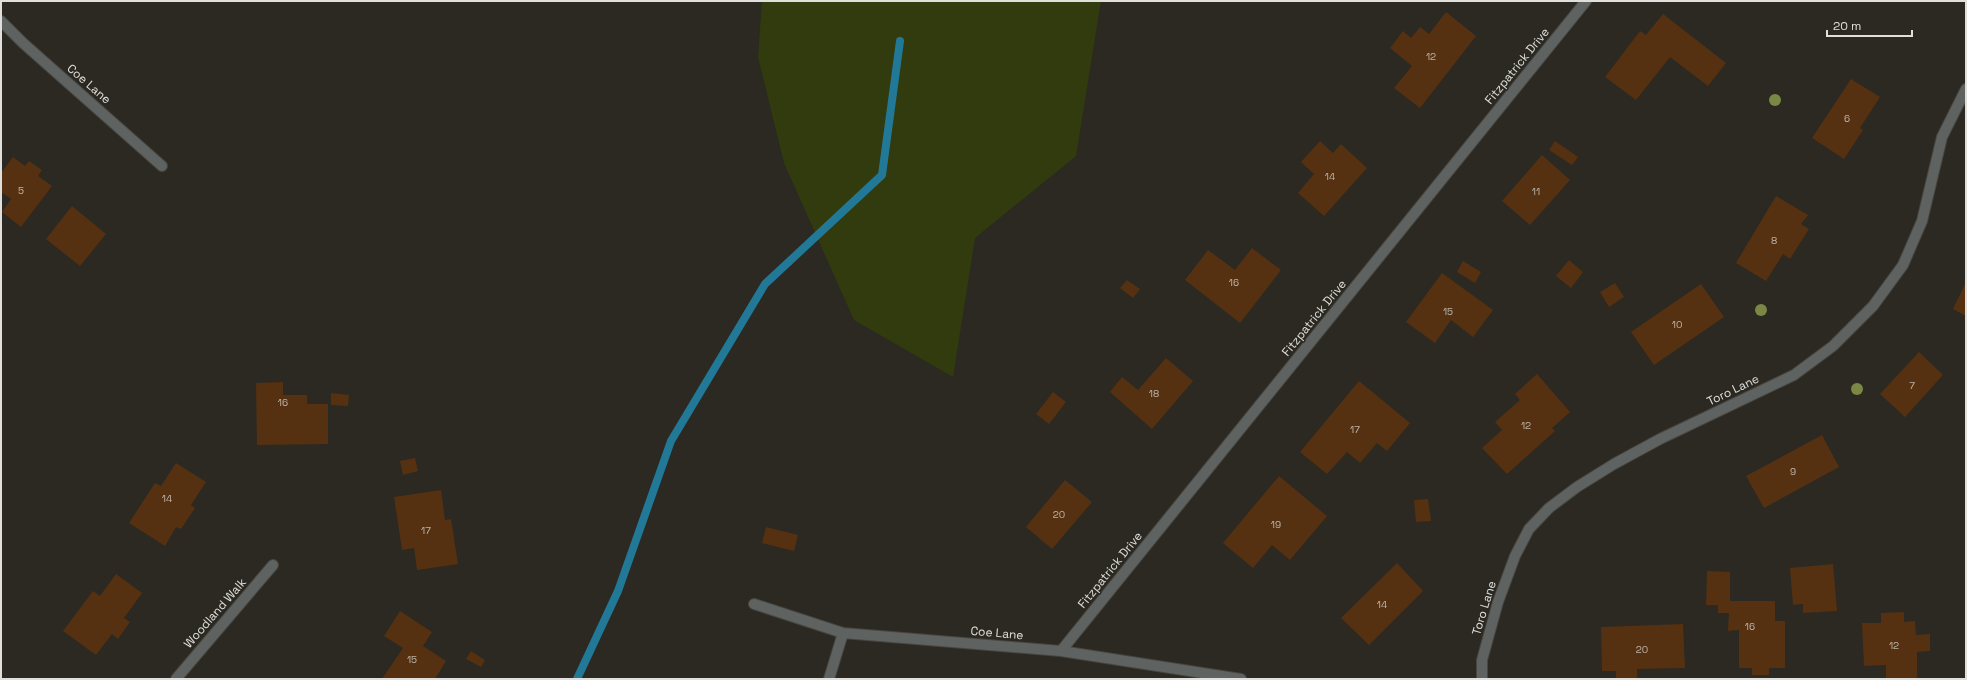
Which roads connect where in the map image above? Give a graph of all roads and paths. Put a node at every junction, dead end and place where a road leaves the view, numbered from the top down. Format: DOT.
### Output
graph roads {
  1 [pos="1586,1"];
  2 [pos="1,21"];
  3 [pos="1966,89"];
  4 [pos="162,166"];
  5 [pos="273,565"];
  6 [pos="754,604"];
  7 [pos="843,633"];
  8 [pos="1061,651"];
  9 [pos="176,679"];
  10 [pos="829,679"];
  11 [pos="1242,679"];
  12 [pos="1482,679"];
  1 -- 8 [label="street, Fitzpatrick Drive"];
  2 -- 4 [label="street, Coe Lane"];
  3 -- 12 [label="street, Toro Lane"];
  5 -- 9 [label="street, Woodland Walk"];
  6 -- 7 [label="street, Coe Lane"];
  7 -- 8 [label="street, Coe Lane"];
  7 -- 10 [label="street"];
  8 -- 11 [label="street, Coe Lane"];
}
